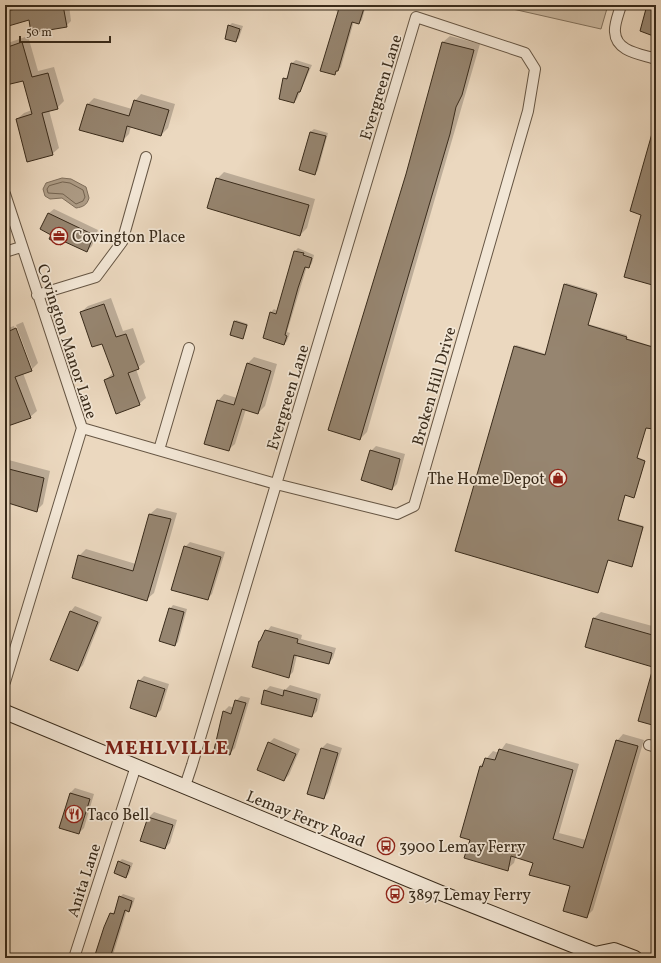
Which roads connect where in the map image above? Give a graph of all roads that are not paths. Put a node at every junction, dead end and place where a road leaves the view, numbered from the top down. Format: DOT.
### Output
graph roads {
  1 [pos="622,5"];
  2 [pos="416,17"];
  3 [pos="656,59"];
  4 [pos="146,157"];
  5 [pos="5,194"];
  6 [pos="21,247"];
  7 [pos="5,252"];
  8 [pos="37,296"];
  9 [pos="189,348"];
  10 [pos="82,428"];
  11 [pos="159,450"];
  12 [pos="276,484"];
  13 [pos="5,682"];
  14 [pos="5,712"];
  15 [pos="136,766"];
  16 [pos="184,786"];
  17 [pos="596,956"];
  18 [pos="74,958"];
  19 [pos="635,958"];
  1 -- 3 [label="street"];
  2 -- 12 [label="street, Evergreen Lane"];
  2 -- 12 [label="street, Broken Hill Drive"];
  4 -- 8 [label="street"];
  5 -- 6 [label="street, Covington Manor Lane"];
  6 -- 7 [label="street"];
  6 -- 8 [label="street, Covington Manor Lane"];
  8 -- 10 [label="street, Covington Manor Lane"];
  9 -- 11 [label="street"];
  10 -- 11 [label="street, Broken Hill Drive"];
  10 -- 13 [label="street, Covington Manor Lane"];
  11 -- 12 [label="street, Broken Hill Drive"];
  12 -- 16 [label="street, Evergreen Lane"];
  14 -- 15 [label="main road, Lemay Ferry Road"];
  15 -- 16 [label="main road, Lemay Ferry Road"];
  15 -- 18 [label="street, Anita Lane"];
  16 -- 17 [label="main road, Lemay Ferry Road"];
  17 -- 19 [label="main road, Lemay Ferry Road"];
}
